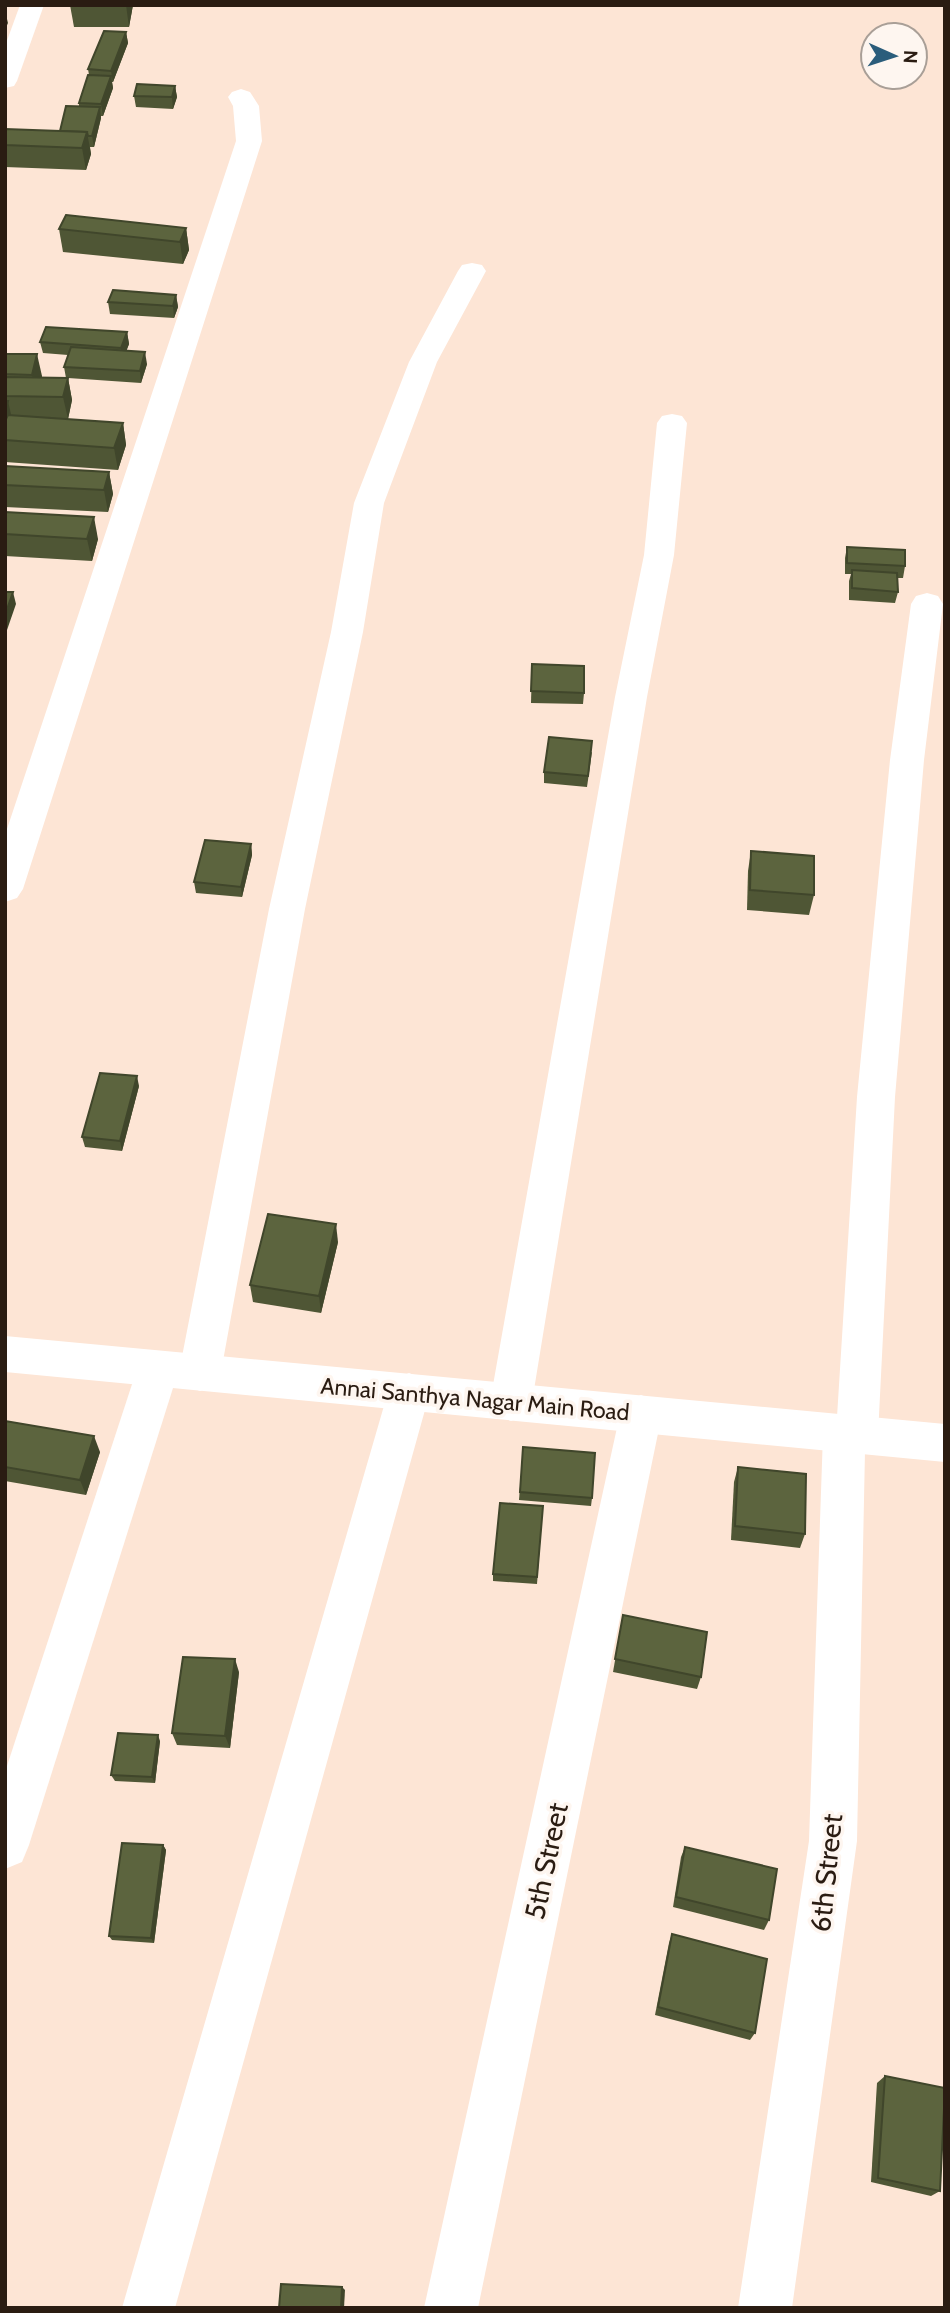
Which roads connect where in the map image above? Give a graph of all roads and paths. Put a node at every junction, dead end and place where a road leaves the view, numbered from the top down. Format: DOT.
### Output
graph roads {
  1 [pos="32,5"];
  2 [pos="5,81"];
  3 [pos="241,97"];
  4 [pos="472,271"];
  5 [pos="672,423"];
  6 [pos="927,604"];
  7 [pos="5,888"];
  8 [pos="5,1354"];
  9 [pos="179,1371"];
  10 [pos="409,1392"];
  11 [pos="511,1402"];
  12 [pos="640,1414"];
  13 [pos="850,1434"];
  14 [pos="945,1443"];
  15 [pos="5,1845"];
  16 [pos="148,2308"];
  17 [pos="451,2308"];
  18 [pos="765,2308"];
  1 -- 2 [label="street"];
  3 -- 7 [label="street"];
  4 -- 9 [label="street"];
  5 -- 11 [label="street"];
  6 -- 13 [label="street, 6th Street"];
  8 -- 9 [label="street, Annai Santhya Nagar Main Road"];
  9 -- 10 [label="street, Annai Santhya Nagar Main Road"];
  9 -- 15 [label="street"];
  10 -- 11 [label="street, Annai Santhya Nagar Main Road"];
  10 -- 16 [label="street"];
  11 -- 12 [label="street, Annai Santhya Nagar Main Road"];
  12 -- 13 [label="street, Annai Santhya Nagar Main Road"];
  12 -- 17 [label="street, 5th Street"];
  13 -- 14 [label="street, Annai Santhya Nagar Main Road"];
  13 -- 18 [label="street, 6th Street"];
}
